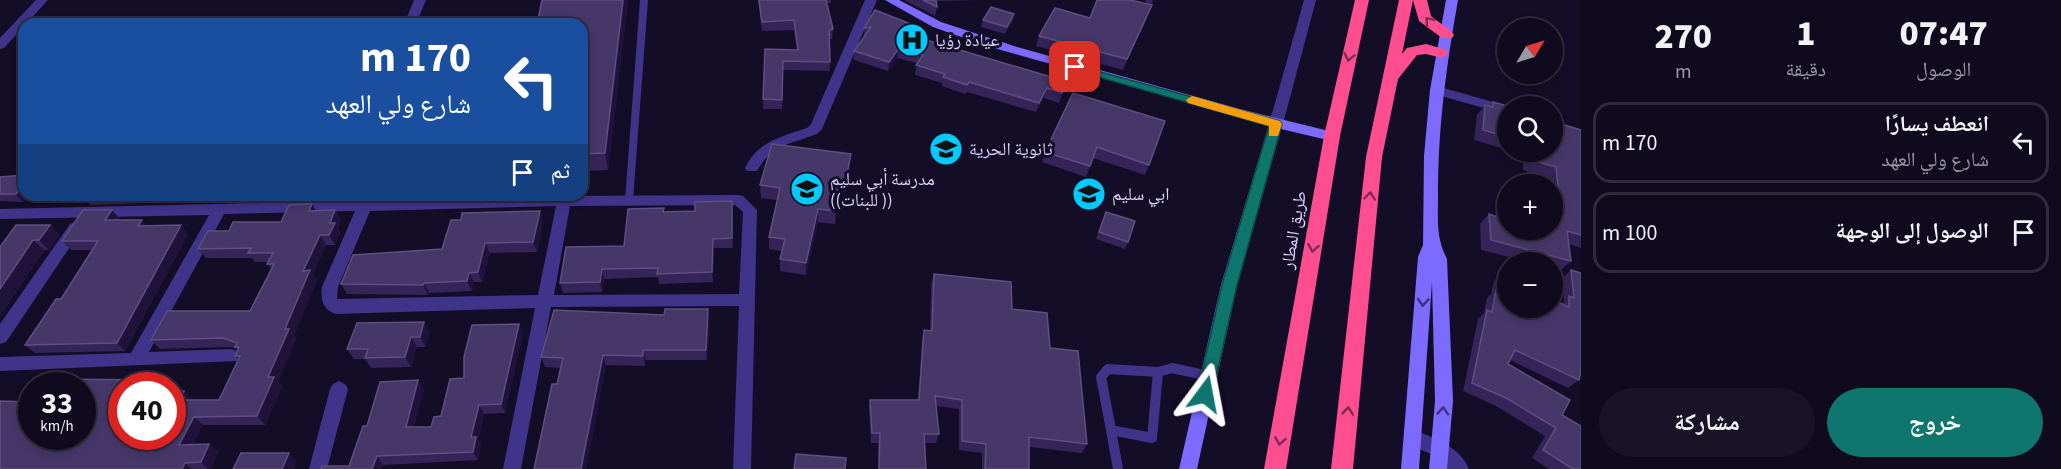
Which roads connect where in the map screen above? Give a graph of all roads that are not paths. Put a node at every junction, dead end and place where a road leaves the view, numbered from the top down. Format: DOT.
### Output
graph roads {
  1 [pos="42,0"];
  2 [pos="420,0"];
  3 [pos="644,0"];
  4 [pos="871,0"];
  5 [pos="891,0"];
  6 [pos="1310,0"];
  7 [pos="1362,0"];
  8 [pos="1406,0"];
  9 [pos="1420,0"];
  10 [pos="1452,0"];
  11 [pos="25,18"];
  12 [pos="412,18"];
  13 [pos="18,26"];
  14 [pos="1447,35"];
  15 [pos="0,45"];
  16 [pos="1443,53"];
  17 [pos="1389,84"];
  18 [pos="1436,90"];
  19 [pos="1497,108"];
  20 [pos="1276,124"];
  21 [pos="1332,136"];
  22 [pos="752,168"];
  23 [pos="629,200"];
  24 [pos="564,201"];
  25 [pos="588,201"];
  26 [pos="364,207"];
  27 [pos="219,210"];
  28 [pos="85,213"];
  29 [pos="0,214"];
  30 [pos="1431,245"];
  31 [pos="747,300"];
  32 [pos="545,301"];
  33 [pos="0,337"];
  34 [pos="231,356"];
  35 [pos="136,360"];
  36 [pos="0,364"];
  37 [pos="1158,372"];
  38 [pos="1209,376"];
  39 [pos="339,389"];
  40 [pos="1111,430"];
  41 [pos="1413,438"];
  42 [pos="1440,449"];
  43 [pos="318,469"];
  44 [pos="512,469"];
  45 [pos="742,469"];
  46 [pos="1118,469"];
  47 [pos="1188,469"];
  48 [pos="1275,469"];
  49 [pos="1342,469"];
  50 [pos="1410,469"];
  51 [pos="1438,469"];
  52 [pos="1460,469"];
  1 -- 11 [label="street"];
  2 -- 12 [label="street"];
  3 -- 23 [label="lane"];
  4 -- 22 [label="street"];
  5 -- 20 [label="street"];
  6 -- 20 [label="street"];
  7 -- 21 [label="highway, طريق المطار, one-way"];
  8 -- 17 [label="highway"];
  14 -- 9 [label="highway, one-way"];
  10 -- 14 [label="street"];
  13 -- 15 [label="street"];
  14 -- 16 [label="street"];
  16 -- 17 [label="highway"];
  16 -- 18 [label="street"];
  49 -- 17 [label="highway, one-way"];
  18 -- 19 [label="street"];
  18 -- 30 [label="street"];
  20 -- 21 [label="street"];
  20 -- 38 [label="street"];
  21 -- 48 [label="highway, طريق المطار, one-way"];
  23 -- 25 [label="street"];
  23 -- 31 [label="street"];
  24 -- 26 [label="street"];
  24 -- 32 [label="street"];
  26 -- 27 [label="street"];
  26 -- 32 [label="street"];
  27 -- 28 [label="street"];
  27 -- 35 [label="street"];
  28 -- 29 [label="street"];
  28 -- 33 [label="street"];
  30 -- 41 [label="street, one-way"];
  42 -- 30 [label="street, one-way"];
  31 -- 32 [label="street"];
  31 -- 45 [label="street"];
  32 -- 44 [label="street"];
  34 -- 35 [label="street"];
  35 -- 36 [label="street"];
  37 -- 38 [label="lane"];
  37 -- 40 [label="lane"];
  37 -- 40 [label="lane"];
  38 -- 47 [label="street"];
  39 -- 43 [label="street"];
  40 -- 46 [label="lane"];
  41 -- 42 [label="street"];
  41 -- 50 [label="street"];
  42 -- 51 [label="street"];
  42 -- 52 [label="street"];
}
